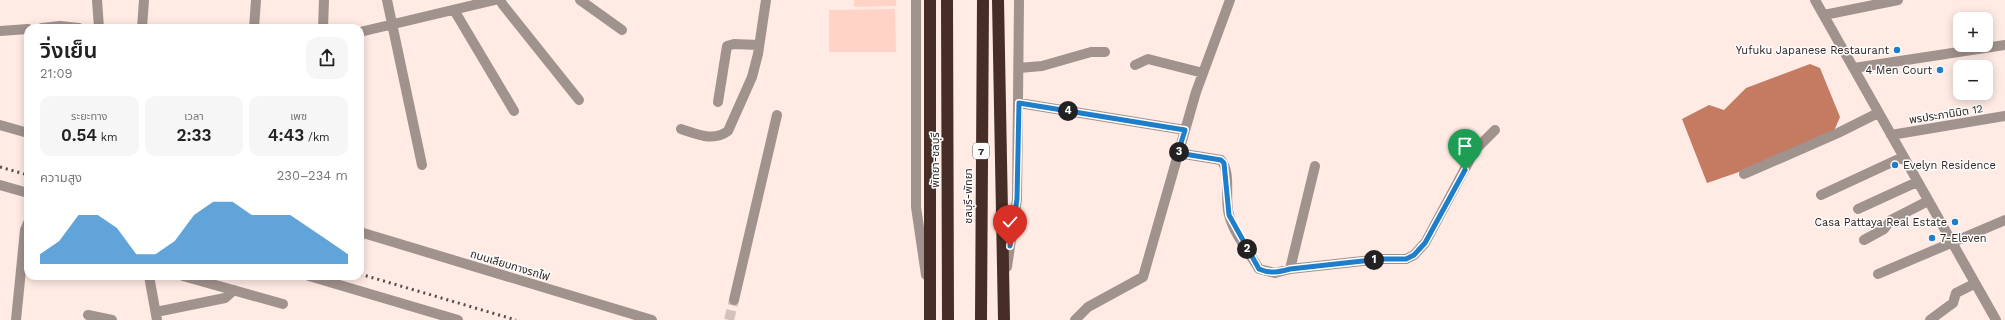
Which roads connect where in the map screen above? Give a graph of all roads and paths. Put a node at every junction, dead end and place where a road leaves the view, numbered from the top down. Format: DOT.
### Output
graph roads {
  1 [pos="97,0"];
  2 [pos="144,0"];
  3 [pos="256,0"];
  4 [pos="324,0"];
  5 [pos="387,0"];
  6 [pos="495,0"];
  7 [pos="500,0"];
  8 [pos="580,0"];
  9 [pos="766,0"];
  10 [pos="916,0"];
  11 [pos="930,0"];
  12 [pos="948,0"];
  13 [pos="982,0"];
  14 [pos="998,0"];
  15 [pos="1019,0"];
  16 [pos="1230,0"];
  17 [pos="1816,0"];
  18 [pos="1898,0"];
  19 [pos="454,10"];
  20 [pos="1824,15"];
  21 [pos="99,24"];
  22 [pos="142,24"];
  23 [pos="254,24"];
  24 [pos="323,24"];
  25 [pos="391,26"];
  26 [pos="24,29"];
  27 [pos="622,30"];
  28 [pos="0,31"];
  29 [pos="364,31"];
  30 [pos="759,45"];
  31 [pos="2005,45"];
  32 [pos="1105,52"];
  33 [pos="1135,65"];
  34 [pos="1019,68"];
  35 [pos="1854,68"];
  36 [pos="1203,73"];
  37 [pos="579,100"];
  38 [pos="718,102"];
  39 [pos="1019,103"];
  40 [pos="514,111"];
  41 [pos="1878,113"];
  42 [pos="777,115"];
  43 [pos="2005,116"];
  44 [pos="0,124"];
  45 [pos="681,129"];
  46 [pos="1185,130"];
  47 [pos="1495,130"];
  48 [pos="24,132"];
  49 [pos="1891,135"];
  50 [pos="1178,153"];
  51 [pos="1903,157"];
  52 [pos="422,165"];
  53 [pos="1315,166"];
  54 [pos="1744,174"];
  55 [pos="1917,182"];
  56 [pos="0,185"];
  57 [pos="24,192"];
  58 [pos="1821,195"];
  59 [pos="1928,202"];
  60 [pos="1858,209"];
  61 [pos="2005,220"];
  62 [pos="364,233"];
  63 [pos="24,240"];
  64 [pos="1864,240"];
  65 [pos="1952,242"];
  66 [pos="1290,269"];
  67 [pos="1878,274"];
  68 [pos="151,280"];
  69 [pos="198,280"];
  70 [pos="323,280"];
  71 [pos="1974,284"];
  72 [pos="234,290"];
  73 [pos="1003,293"];
  74 [pos="734,300"];
  75 [pos="283,304"];
  76 [pos="930,306"];
  77 [pos="88,315"];
  78 [pos="156,316"];
  79 [pos="16,320"];
  80 [pos="112,320"];
  81 [pos="458,320"];
  82 [pos="652,320"];
  83 [pos="930,320"];
  84 [pos="948,320"];
  85 [pos="981,320"];
  86 [pos="1004,320"];
  87 [pos="1075,320"];
  88 [pos="1930,320"];
  89 [pos="1996,320"];
  1 -- 21 [label="street"];
  2 -- 22 [label="street"];
  3 -- 23 [label="street"];
  4 -- 24 [label="street"];
  5 -- 25 [label="street"];
  6 -- 19 [label="street"];
  7 -- 37 [label="street"];
  8 -- 27 [label="street"];
  9 -- 30 [label="street"];
  10 -- 76 [label="street"];
  11 -- 76 [label="highway"];
  12 -- 84 [label="highway, พัทยา-ชลบุรี"];
  13 -- 85 [label="highway, ชลบุรี-พัทยา / 7"];
  14 -- 73 [label="highway"];
  15 -- 34 [label="street"];
  16 -- 36 [label="street"];
  17 -- 20 [label="street"];
  18 -- 20 [label="street"];
  19 -- 25 [label="street"];
  19 -- 40 [label="street"];
  20 -- 35 [label="street"];
  25 -- 29 [label="street"];
  25 -- 52 [label="street"];
  26 -- 28 [label="street"];
  30 -- 38 [label="street"];
  30 -- 45 [label="street"];
  31 -- 35 [label="street"];
  32 -- 34 [label="street"];
  33 -- 36 [label="street"];
  34 -- 39 [label="street"];
  35 -- 41 [label="street"];
  36 -- 46 [label="street"];
  39 -- 46 [label="street"];
  39 -- 73 [label="street"];
  41 -- 49 [label="street"];
  41 -- 54 [label="street"];
  42 -- 74 [label="street"];
  43 -- 49 [label="street, พรประภานิมิต 12"];
  44 -- 48 [label="street"];
  46 -- 50 [label="street"];
  47 -- 66 [label="street"];
  49 -- 51 [label="street"];
  50 -- 66 [label="street"];
  50 -- 87 [label="street"];
  51 -- 55 [label="street"];
  51 -- 58 [label="street"];
  53 -- 66 [label="street"];
  55 -- 59 [label="street"];
  55 -- 60 [label="street"];
  56 -- 57 [label="street"];
  59 -- 64 [label="street"];
  59 -- 65 [label="street"];
  61 -- 65 [label="street"];
  62 -- 82 [label="street, ถนนเลียบทางรถไฟ"];
  63 -- 79 [label="street"];
  65 -- 67 [label="street"];
  65 -- 71 [label="street"];
  68 -- 78 [label="street"];
  69 -- 72 [label="street"];
  70 -- 81 [label="street"];
  71 -- 88 [label="street"];
  71 -- 89 [label="street"];
  72 -- 75 [label="street"];
  72 -- 78 [label="street"];
  73 -- 86 [label="highway"];
  76 -- 83 [label="highway"];
  77 -- 80 [label="street"];
}
